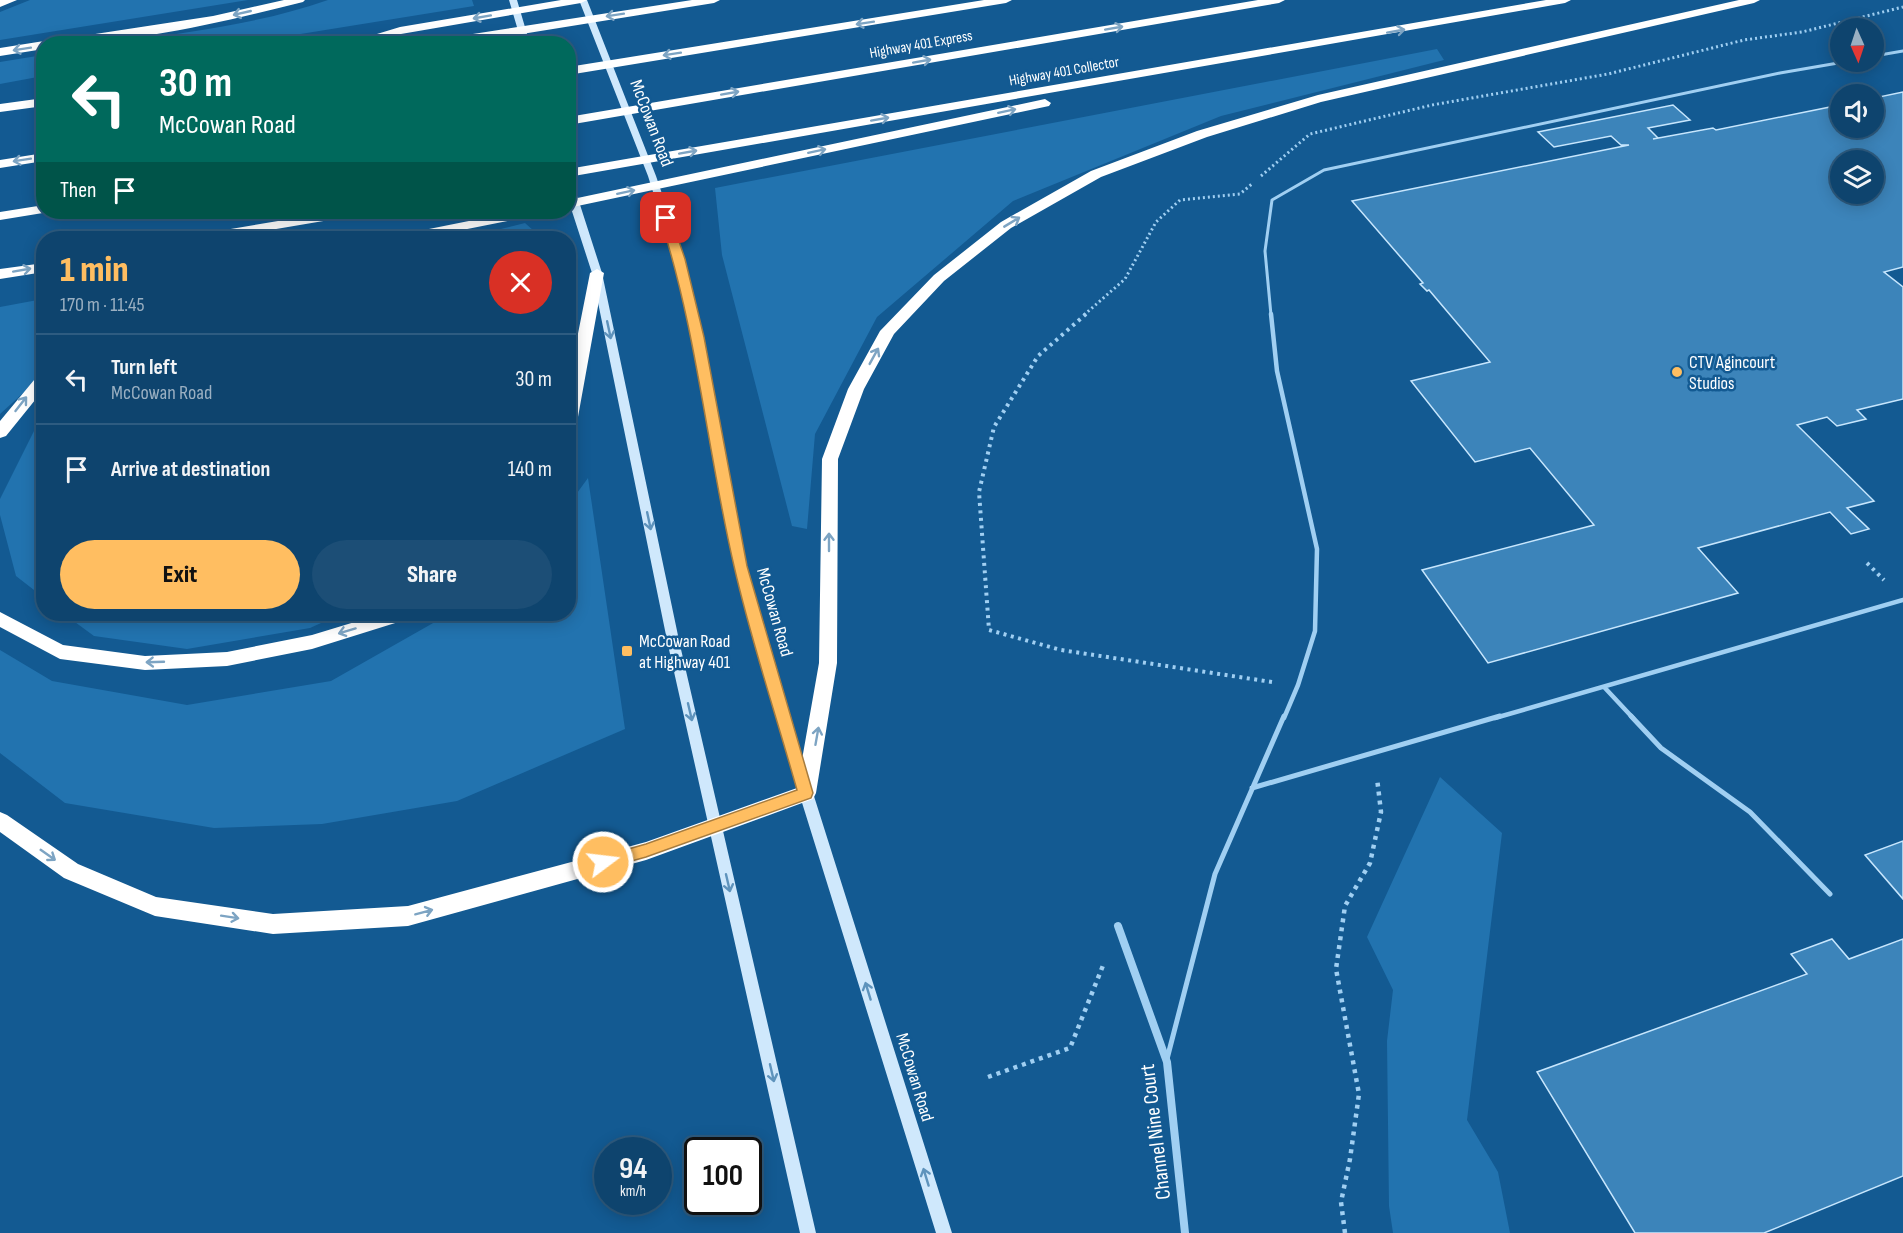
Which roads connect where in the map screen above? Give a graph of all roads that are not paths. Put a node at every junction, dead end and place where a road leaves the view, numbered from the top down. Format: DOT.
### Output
graph roads {
  1 [pos="11,0"];
  2 [pos="299,0"];
  3 [pos="513,0"];
  4 [pos="582,0"];
  5 [pos="714,0"];
  6 [pos="1006,0"];
  7 [pos="1280,0"];
  8 [pos="1565,0"];
  9 [pos="1754,0"];
  10 [pos="0,4"];
  11 [pos="108,36"];
  12 [pos="381,36"];
  13 [pos="485,36"];
  14 [pos="524,36"];
  15 [pos="1338,41"];
  16 [pos="36,46"];
  17 [pos="1903,51"];
  18 [pos="0,52"];
  19 [pos="1884,54"];
  20 [pos="1830,64"];
  21 [pos="576,70"];
  22 [pos="36,103"];
  23 [pos="0,108"];
  24 [pos="576,120"];
  25 [pos="36,158"];
  26 [pos="0,164"];
  27 [pos="576,172"];
  28 [pos="576,202"];
  29 [pos="576,208"];
  30 [pos="36,210"];
  31 [pos="0,216"];
  32 [pos="312,219"];
  33 [pos="498,219"];
  34 [pos="242,231"];
  35 [pos="438,231"];
  36 [pos="36,268"];
  37 [pos="597,273"];
  38 [pos="0,274"];
  39 [pos="576,385"];
  40 [pos="36,388"];
  41 [pos="0,432"];
  42 [pos="1903,600"];
  43 [pos="0,619"];
  44 [pos="380,621"];
  45 [pos="1605,688"];
  46 [pos="1252,788"];
  47 [pos="806,793"];
  48 [pos="0,821"];
  49 [pos="715,826"];
  50 [pos="1830,894"];
  51 [pos="1118,926"];
  52 [pos="1167,1062"];
  53 [pos="808,1233"];
  54 [pos="944,1233"];
  55 [pos="1185,1233"];
  1 -- 10 [label="highway"];
  2 -- 11 [label="highway, one-way"];
  3 -- 14 [label="main road"];
  4 -- 12 [label="highway, one-way"];
  4 -- 47 [label="main road, McCowan Road"];
  5 -- 13 [label="highway, one-way"];
  6 -- 21 [label="highway, Highway 401 Express, one-way"];
  24 -- 7 [label="highway, Highway 401 Express, one-way"];
  15 -- 8 [label="highway, Highway 401 Collector, one-way"];
  47 -- 9 [label="highway, one-way"];
  27 -- 15 [label="highway, Highway 401 Collector, one-way"];
  28 -- 15 [label="highway, one-way"];
  16 -- 18 [label="highway, one-way"];
  17 -- 19 [label="lane"];
  20 -- 46 [label="lane"];
  22 -- 23 [label="highway"];
  25 -- 26 [label="highway, one-way"];
  29 -- 37 [label="main road"];
  30 -- 31 [label="highway"];
  32 -- 34 [label="highway"];
  33 -- 35 [label="highway"];
  38 -- 36 [label="highway, one-way"];
  37 -- 39 [label="highway"];
  37 -- 49 [label="main road, one-way"];
  41 -- 40 [label="highway, one-way"];
  42 -- 45 [label="lane"];
  44 -- 43 [label="highway, one-way"];
  45 -- 46 [label="lane"];
  45 -- 50 [label="lane"];
  46 -- 52 [label="lane"];
  47 -- 49 [label="highway"];
  54 -- 47 [label="main road, McCowan Road, one-way"];
  48 -- 49 [label="highway, one-way"];
  49 -- 53 [label="main road, one-way"];
  51 -- 52 [label="street, Channel Nine Court"];
  52 -- 55 [label="street, Channel Nine Court"];
}
